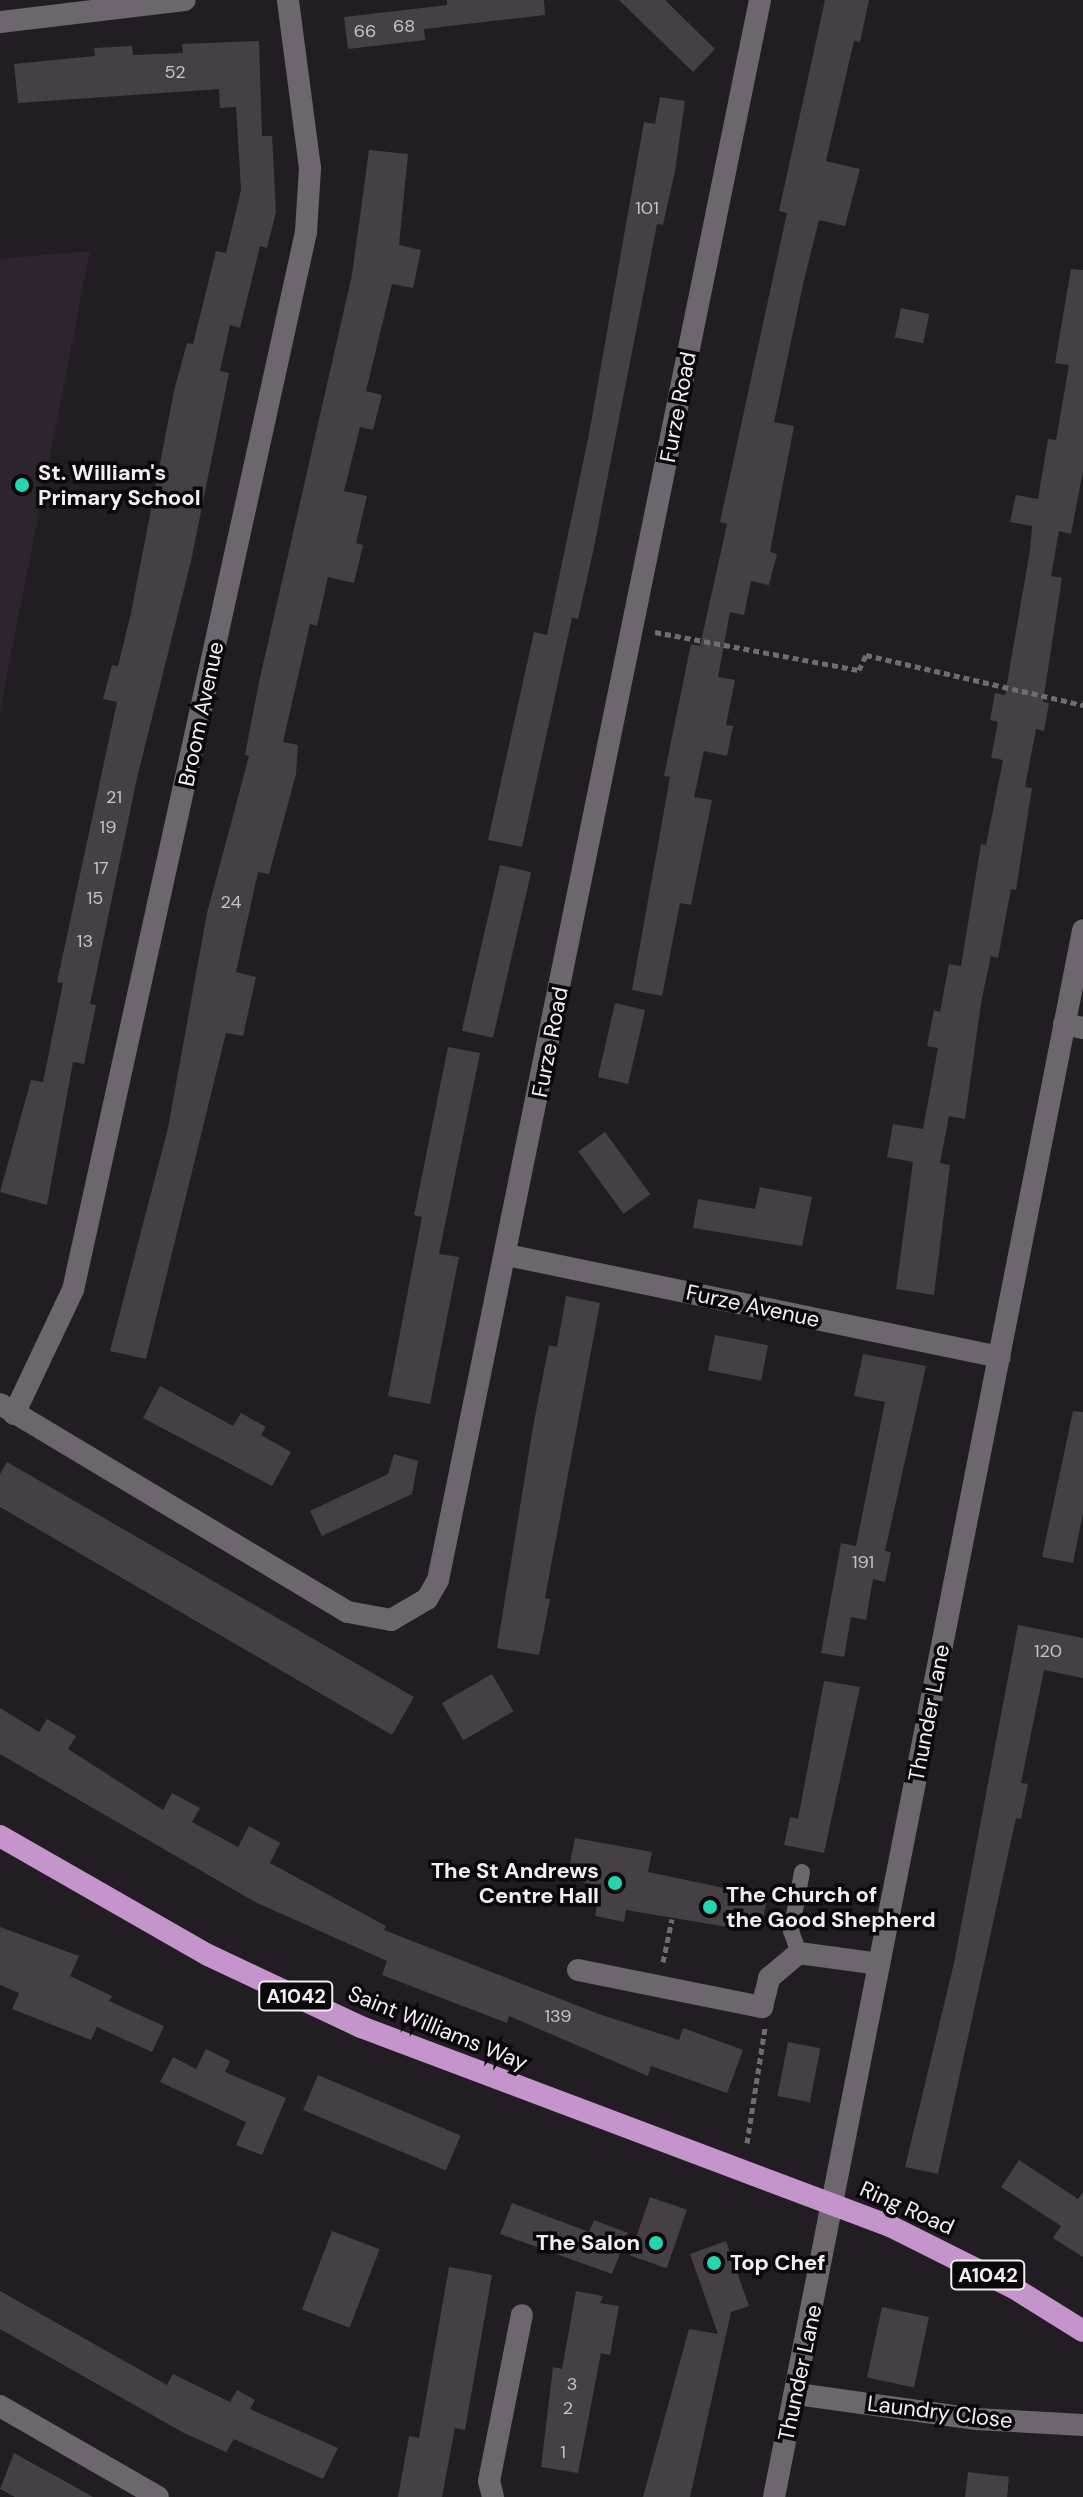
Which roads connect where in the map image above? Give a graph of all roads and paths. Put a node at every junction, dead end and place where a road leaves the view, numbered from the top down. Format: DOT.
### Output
graph roads {
  1 [pos="185,0"];
  2 [pos="288,0"];
  3 [pos="760,0"];
  4 [pos="0,22"];
  5 [pos="633,628"];
  6 [pos="1083,705"];
  7 [pos="1083,930"];
  8 [pos="1074,1026"];
  9 [pos="507,1255"];
  10 [pos="1000,1357"];
  11 [pos="7,1409"];
  12 [pos="0,1836"];
  13 [pos="802,1872"];
  14 [pos="672,1919"];
  15 [pos="799,1953"];
  16 [pos="879,1964"];
  17 [pos="578,1970"];
  18 [pos="658,1987"];
  19 [pos="762,2007"];
  20 [pos="747,2143"];
  21 [pos="834,2204"];
  22 [pos="522,2315"];
  23 [pos="1083,2331"];
  24 [pos="797,2394"];
  25 [pos="0,2406"];
  26 [pos="1083,2425"];
  27 [pos="158,2497"];
  28 [pos="493,2497"];
  29 [pos="774,2497"];
  1 -- 4 [label="street"];
  2 -- 11 [label="street, Broom Avenue"];
  3 -- 5 [label="street, Furze Road"];
  5 -- 6 [label="path"];
  5 -- 9 [label="street, Furze Road"];
  7 -- 8 [label="street, Thunder Lane"];
  8 -- 10 [label="street, Thunder Lane"];
  9 -- 10 [label="street, Furze Avenue"];
  9 -- 11 [label="street, Furze Road"];
  10 -- 16 [label="street, Thunder Lane"];
  12 -- 21 [label="highway, Saint Williams Way / A1042"];
  13 -- 15 [label="lane"];
  14 -- 18 [label="path"];
  15 -- 16 [label="street"];
  15 -- 19 [label="street"];
  16 -- 21 [label="street, Thunder Lane"];
  17 -- 18 [label="street"];
  18 -- 19 [label="street"];
  19 -- 20 [label="path"];
  21 -- 23 [label="highway, Ring Road / A1042"];
  21 -- 24 [label="street, Thunder Lane"];
  22 -- 28 [label="street"];
  24 -- 26 [label="street, Laundry Close"];
  24 -- 29 [label="street, Thunder Lane"];
  25 -- 27 [label="street"];
}
